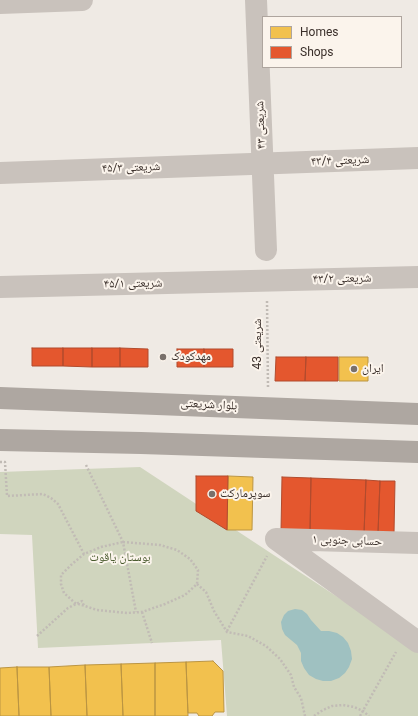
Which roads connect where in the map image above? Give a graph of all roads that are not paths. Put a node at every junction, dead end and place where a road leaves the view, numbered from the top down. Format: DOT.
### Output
graph roads {
  1 [pos="82,0"];
  2 [pos="256,0"];
  3 [pos="0,3"];
  4 [pos="418,158"];
  5 [pos="262,164"];
  6 [pos="0,173"];
  7 [pos="266,250"];
  8 [pos="418,277"];
  9 [pos="267,281"];
  10 [pos="0,287"];
  11 [pos="0,398"];
  12 [pos="418,414"];
  13 [pos="0,440"];
  14 [pos="418,452"];
  15 [pos="418,543"];
  16 [pos="412,638"];
  1 -- 3 [label="street"];
  2 -- 5 [label="street, شریعتی ۴۳"];
  4 -- 5 [label="street, شریعتی ۴۳/۴"];
  5 -- 6 [label="street, شریعتی ۴۵/۳"];
  5 -- 7 [label="street, شریعتی ۴۳"];
  8 -- 9 [label="street, شریعتی ۴۳/۲"];
  9 -- 10 [label="street, شریعتی ۴۵/۱"];
  11 -- 12 [label="main road, بلوار شریعتی"];
  13 -- 14 [label="main road"];
  15 -- 16 [label="street, حسابی جنوبی ۱"];
}
